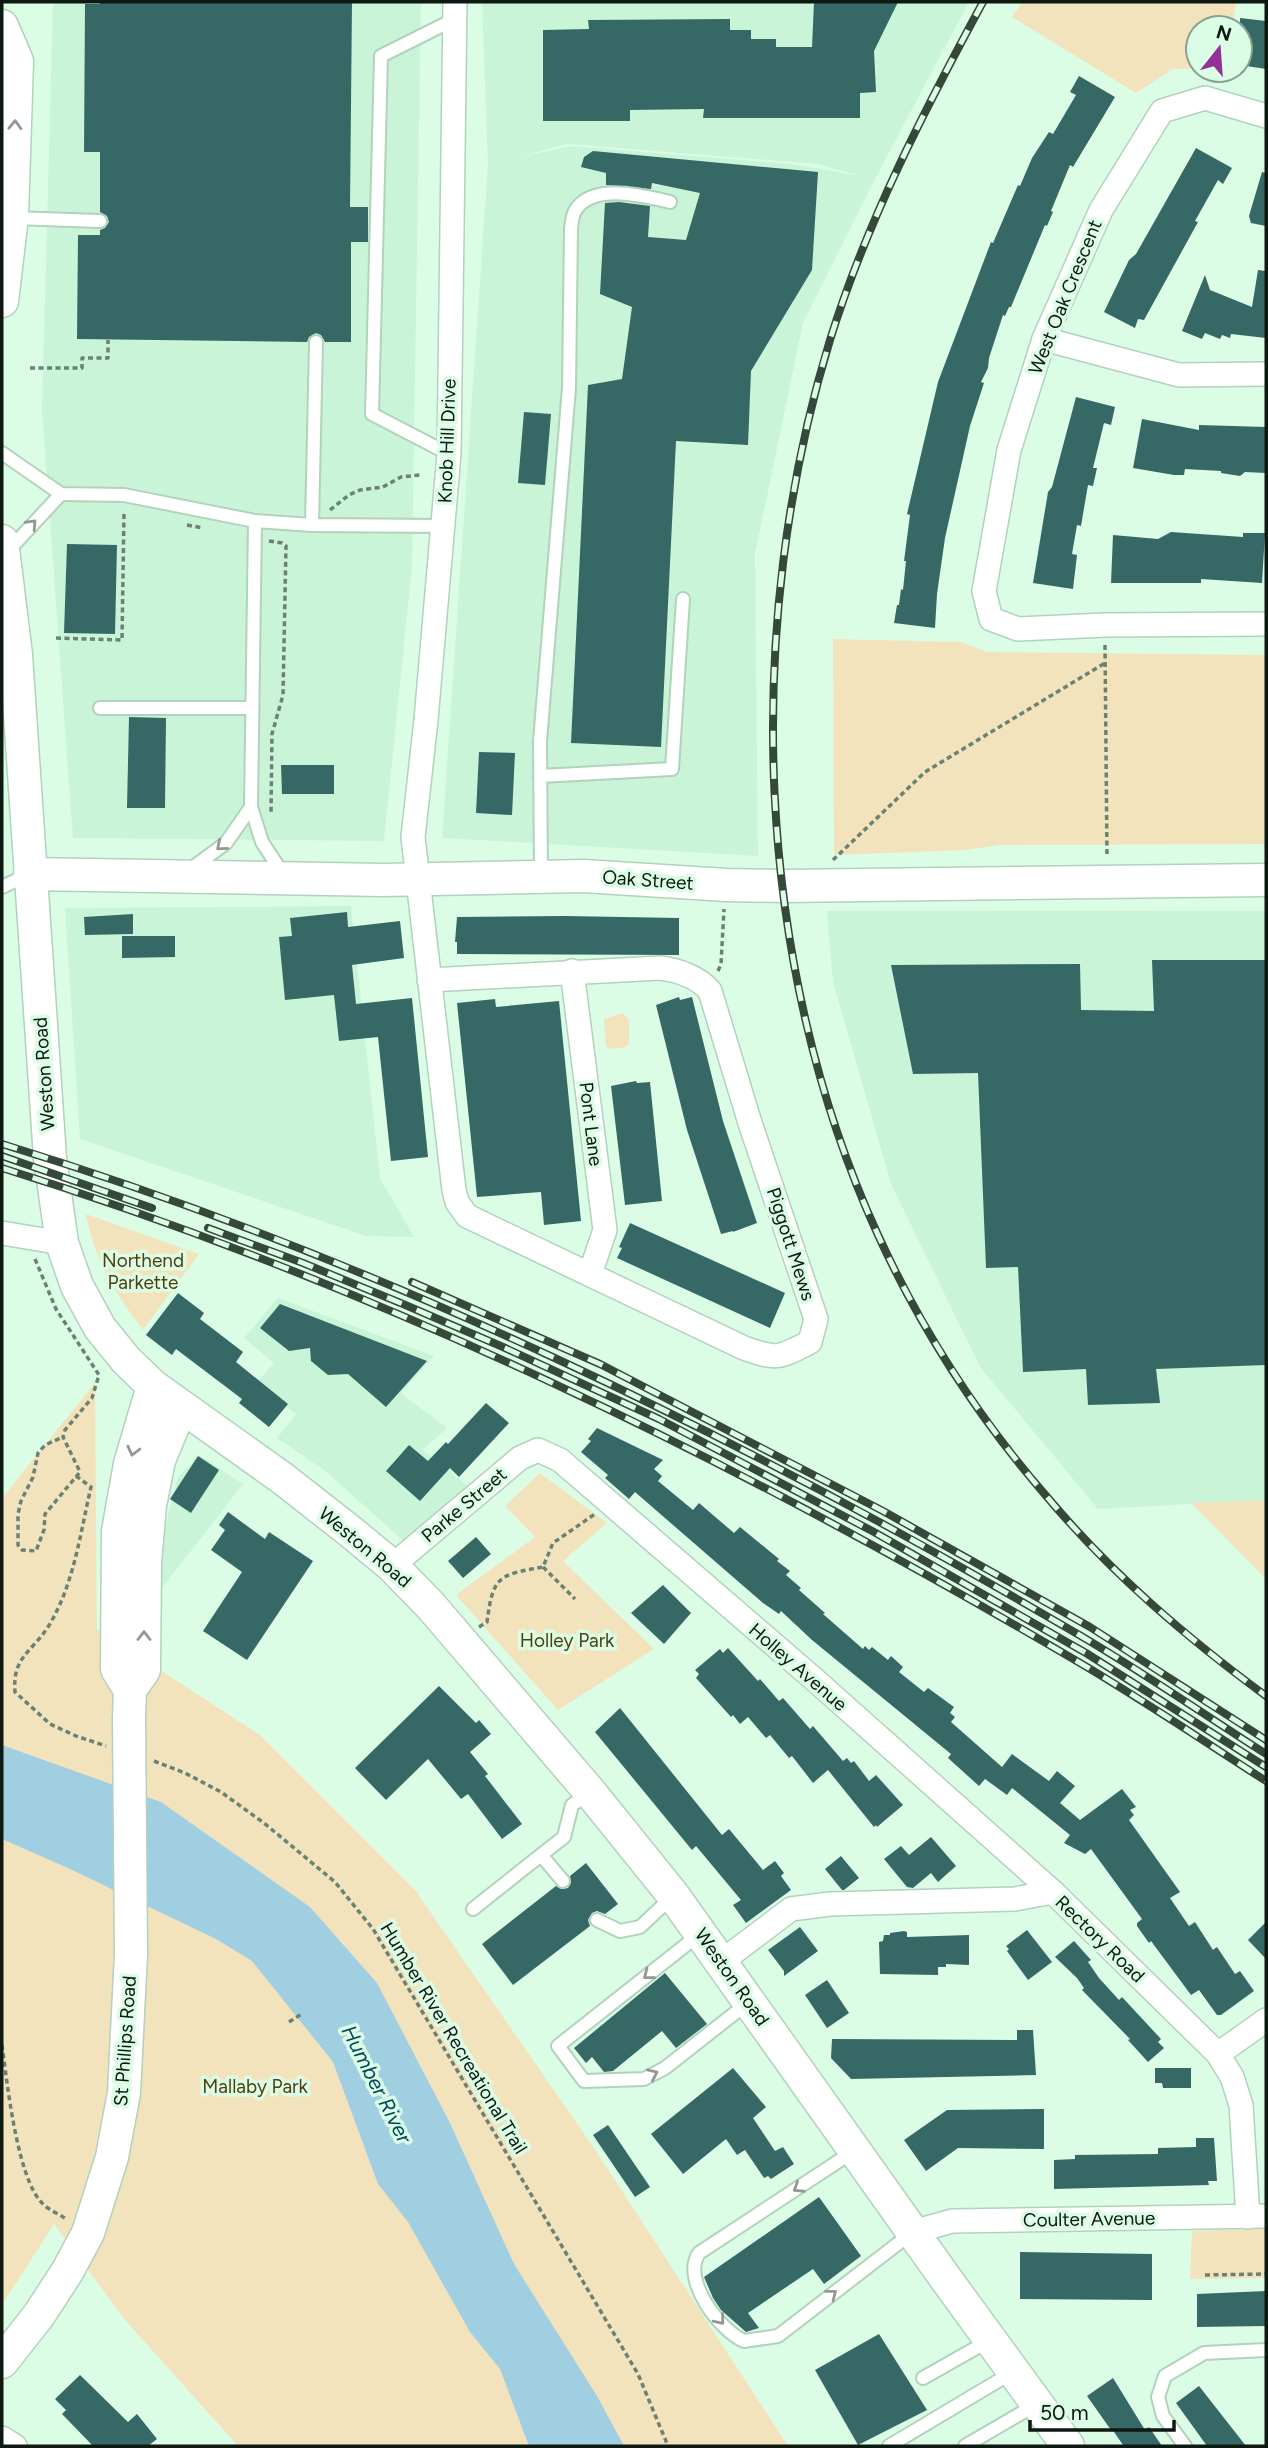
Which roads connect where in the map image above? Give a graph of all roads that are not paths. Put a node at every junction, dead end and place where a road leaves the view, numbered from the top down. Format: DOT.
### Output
graph roads {
  1 [pos="3,2"];
  2 [pos="455,10"];
  3 [pos="2,20"];
  4 [pos="2,26"];
  5 [pos="1266,116"];
  6 [pos="670,202"];
  7 [pos="7,217"];
  8 [pos="100,221"];
  9 [pos="2,301"];
  10 [pos="1044,339"];
  11 [pos="316,342"];
  12 [pos="1266,374"];
  13 [pos="2,453"];
  14 [pos="449,454"];
  15 [pos="61,494"];
  16 [pos="255,521"];
  17 [pos="312,525"];
  18 [pos="443,526"];
  19 [pos="3,548"];
  20 [pos="683,599"];
  21 [pos="1266,624"];
  22 [pos="100,708"];
  23 [pos="252,708"];
  24 [pos="540,776"];
  25 [pos="251,807"];
  26 [pos="30,874"];
  27 [pos="181,876"];
  28 [pos="285,877"];
  29 [pos="541,877"];
  30 [pos="419,879"];
  31 [pos="1266,880"];
  32 [pos="2,887"];
  33 [pos="572,971"];
  34 [pos="429,979"];
  35 [pos="2,1233"];
  36 [pos="48,1249"];
  37 [pos="590,1274"];
  38 [pos="153,1386"];
  39 [pos="181,1407"];
  40 [pos="538,1450"];
  41 [pos="392,1566"];
  42 [pos="130,1704"];
  43 [pos="590,1792"];
  44 [pos="541,1855"];
  45 [pos="563,1881"];
  46 [pos="1053,1892"];
  47 [pos="673,1895"];
  48 [pos="474,1909"];
  49 [pos="597,1920"];
  50 [pos="701,1933"];
  51 [pos="721,1962"];
  52 [pos="749,2002"];
  53 [pos="1266,2020"];
  54 [pos="1218,2054"];
  55 [pos="855,2150"];
  56 [pos="1257,2216"];
  57 [pos="913,2232"];
  58 [pos="990,2339"];
  59 [pos="1266,2350"];
  60 [pos="2,2362"];
  61 [pos="1014,2372"];
  62 [pos="923,2378"];
  63 [pos="1037,2404"];
  64 [pos="2,2438"];
  65 [pos="15,2446"];
  66 [pos="889,2446"];
  67 [pos="965,2446"];
  68 [pos="1068,2446"];
  69 [pos="1185,2446"];
  1 -- 3 [label="main road"];
  2 -- 14 [label="street, Knob Hill Drive"];
  2 -- 14 [label="lane"];
  7 -- 4 [label="main road, one-way"];
  5 -- 10 [label="street, West Oak Crescent"];
  6 -- 24 [label="lane"];
  7 -- 8 [label="lane"];
  7 -- 9 [label="main road"];
  10 -- 12 [label="street"];
  10 -- 21 [label="street, West Oak Crescent"];
  11 -- 17 [label="lane"];
  13 -- 15 [label="lane"];
  14 -- 18 [label="street, Knob Hill Drive"];
  15 -- 16 [label="lane"];
  19 -- 15 [label="lane, one-way"];
  16 -- 17 [label="lane"];
  16 -- 23 [label="lane"];
  17 -- 18 [label="lane"];
  18 -- 30 [label="street, Knob Hill Drive"];
  19 -- 26 [label="main road, Weston Road"];
  20 -- 24 [label="lane"];
  22 -- 23 [label="lane"];
  23 -- 25 [label="lane"];
  24 -- 29 [label="lane"];
  25 -- 27 [label="lane, one-way"];
  25 -- 28 [label="lane"];
  26 -- 27 [label="main road, Oak Street"];
  26 -- 32 [label="lane"];
  26 -- 36 [label="main road, Weston Road"];
  27 -- 28 [label="main road, Oak Street"];
  28 -- 30 [label="main road, Oak Street"];
  29 -- 30 [label="main road, Oak Street"];
  29 -- 31 [label="main road, Oak Street"];
  30 -- 34 [label="street, Piggott Mews"];
  33 -- 34 [label="street"];
  33 -- 37 [label="street, Pont Lane"];
  33 -- 37 [label="street, Piggott Mews"];
  34 -- 37 [label="street, Piggott Mews"];
  35 -- 36 [label="street"];
  36 -- 38 [label="main road, Weston Road"];
  38 -- 39 [label="main road, Weston Road"];
  38 -- 42 [label="main road, St Phillips Road, one-way"];
  39 -- 41 [label="main road, Weston Road"];
  42 -- 39 [label="main road, St Phillips Road, one-way"];
  40 -- 41 [label="street, Parke Street"];
  40 -- 46 [label="street, Holley Avenue"];
  41 -- 43 [label="main road, Weston Road"];
  42 -- 60 [label="main road, St Phillips Road, bridge"];
  43 -- 44 [label="lane"];
  43 -- 47 [label="main road, Weston Road"];
  44 -- 45 [label="lane"];
  44 -- 48 [label="lane"];
  46 -- 51 [label="street, Rectory Road"];
  46 -- 54 [label="street, Rectory Road"];
  47 -- 49 [label="lane"];
  47 -- 50 [label="main road, Weston Road"];
  50 -- 51 [label="main road, Weston Road"];
  50 -- 52 [label="lane, one-way"];
  51 -- 52 [label="main road, Weston Road"];
  52 -- 55 [label="main road, Weston Road"];
  53 -- 54 [label="street"];
  54 -- 56 [label="street, Rectory Road"];
  55 -- 57 [label="main road, Weston Road"];
  55 -- 57 [label="lane, one-way"];
  56 -- 57 [label="street, Coulter Avenue"];
  57 -- 58 [label="main road, Weston Road"];
  58 -- 61 [label="main road, Weston Road"];
  58 -- 62 [label="lane"];
  59 -- 69 [label="lane"];
  61 -- 63 [label="main road, Weston Road"];
  61 -- 66 [label="lane"];
  63 -- 67 [label="lane"];
  63 -- 68 [label="main road, Weston Road"];
  64 -- 65 [label="street"];
}
